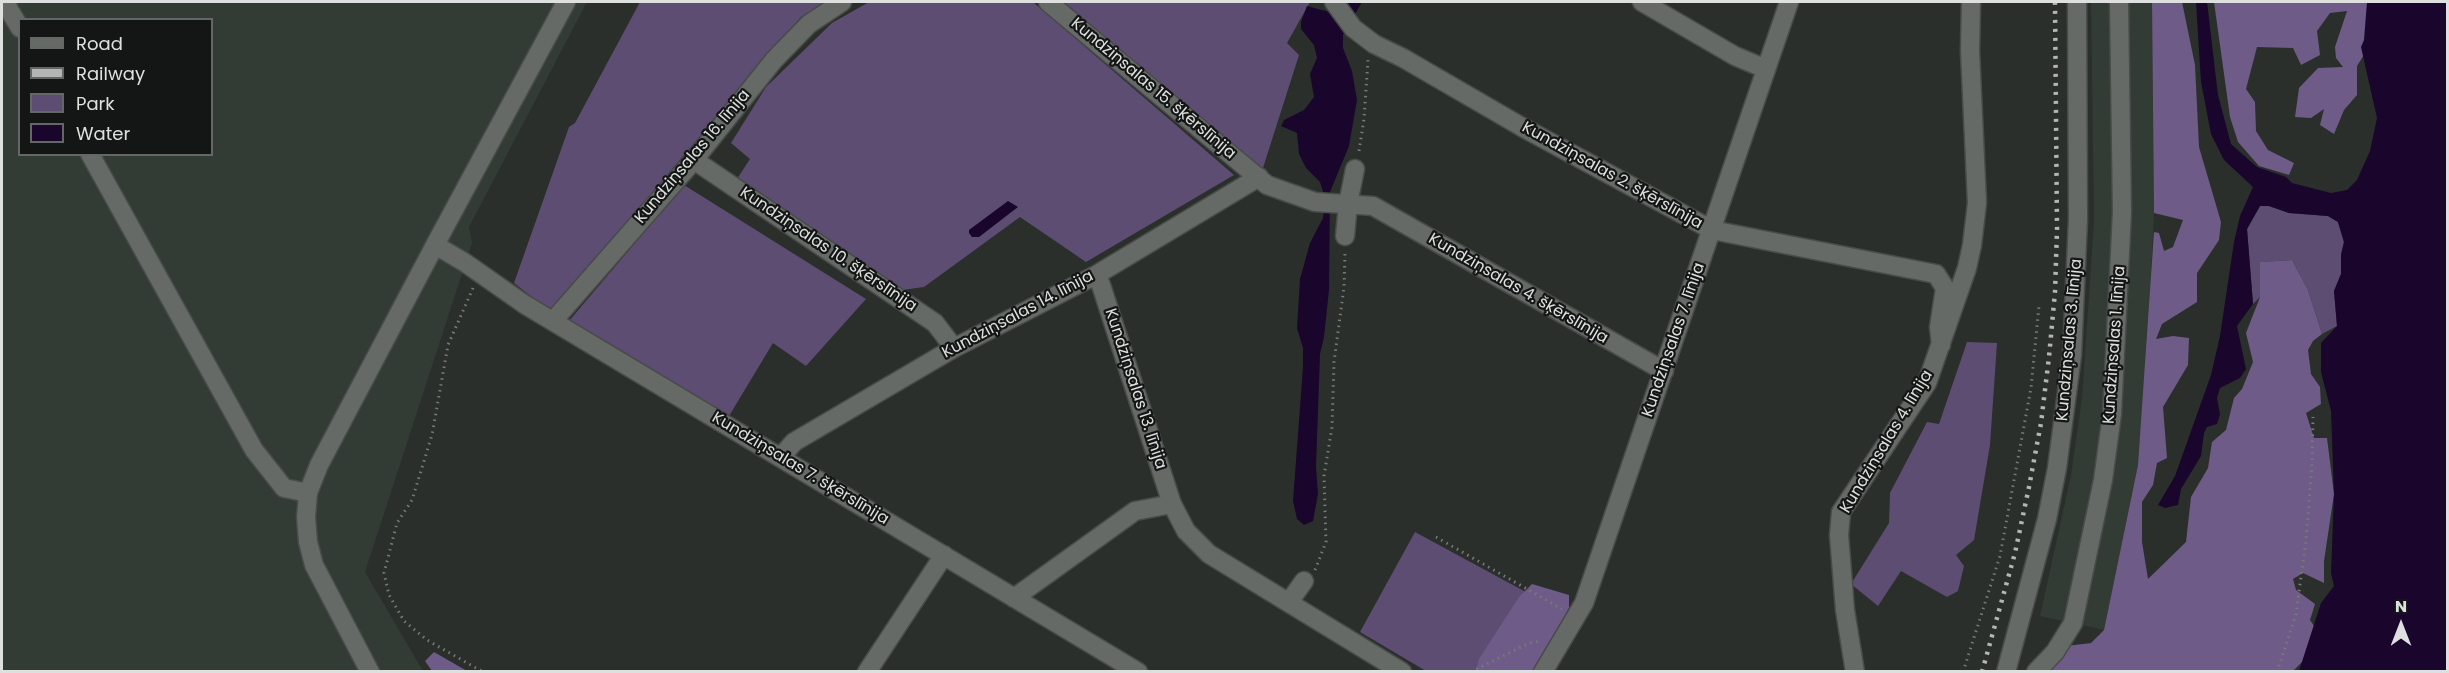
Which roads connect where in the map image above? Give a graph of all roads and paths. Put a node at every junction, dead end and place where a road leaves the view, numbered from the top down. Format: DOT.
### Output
graph roads {
  1 [pos="7,2"];
  2 [pos="566,2"];
  3 [pos="842,2"];
  4 [pos="1048,2"];
  5 [pos="1642,2"];
  6 [pos="1789,2"];
  7 [pos="1971,2"];
  8 [pos="2077,2"];
  9 [pos="2119,2"];
  10 [pos="1335,4"];
  11 [pos="18,25"];
  12 [pos="1374,44"];
  13 [pos="1766,69"];
  14 [pos="91,156"];
  15 [pos="694,160"];
  16 [pos="1355,170"];
  17 [pos="1259,177"];
  18 [pos="1344,204"];
  19 [pos="1373,206"];
  20 [pos="1712,230"];
  21 [pos="1345,236"];
  22 [pos="435,245"];
  23 [pos="480,273"];
  24 [pos="1096,275"];
  25 [pos="2039,306"];
  26 [pos="553,321"];
  27 [pos="1941,345"];
  28 [pos="954,348"];
  29 [pos="1664,371"];
  30 [pos="2313,417"];
  31 [pos="781,457"];
  32 [pos="308,493"];
  33 [pos="1172,504"];
  34 [pos="1436,537"];
  35 [pos="944,555"];
  36 [pos="1304,581"];
  37 [pos="1014,598"];
  38 [pos="1289,602"];
  39 [pos="1576,617"];
  40 [pos="1562,640"];
  41 [pos="2010,671"];
  42 [pos="370,672"];
  43 [pos="483,672"];
  44 [pos="867,672"];
  45 [pos="1138,672"];
  46 [pos="1402,672"];
  47 [pos="1471,672"];
  48 [pos="1543,672"];
  49 [pos="1855,672"];
  50 [pos="1963,672"];
  51 [pos="2036,672"];
  52 [pos="2277,672"];
  1 -- 11 [label="street"];
  2 -- 22 [label="street"];
  3 -- 15 [label="street, Kundziņsalas 16. līnija"];
  4 -- 17 [label="street, Kundziņsalas 15. šķērslīnija"];
  5 -- 13 [label="street"];
  6 -- 13 [label="street, Kundziņsalas 7. līnija"];
  7 -- 27 [label="street, Kundziņsalas 4. līnija"];
  8 -- 41 [label="street, Kundziņsalas 3. līnija"];
  9 -- 51 [label="street, Kundziņsalas 1. līnija"];
  10 -- 12 [label="street, Kundziņsalas 2. šķērslīnija"];
  12 -- 16 [label="path"];
  12 -- 20 [label="street, Kundziņsalas 2. šķērslīnija"];
  13 -- 20 [label="street, Kundziņsalas 7. līnija"];
  14 -- 32 [label="street"];
  15 -- 26 [label="street, Kundziņsalas 16. līnija"];
  15 -- 28 [label="street, Kundziņsalas 10. šķērslīnija"];
  16 -- 18 [label="street"];
  17 -- 18 [label="street, Kundziņsalas 15. šķērslīnija"];
  17 -- 24 [label="street, Kundziņsalas 14. līnija"];
  18 -- 19 [label="street, Kundziņsalas 15. šķērslīnija"];
  18 -- 21 [label="street"];
  19 -- 29 [label="street, Kundziņsalas 4. šķērslīnija"];
  20 -- 27 [label="street, Kundziņsalas 2. šķērslīnija"];
  20 -- 29 [label="street, Kundziņsalas 7. līnija"];
  21 -- 36 [label="path"];
  22 -- 23 [label="street, Kundziņsalas 7. šķērslīnija"];
  22 -- 32 [label="street"];
  23 -- 26 [label="street, Kundziņsalas 7. šķērslīnija"];
  23 -- 43 [label="path"];
  24 -- 28 [label="street, Kundziņsalas 14. līnija"];
  24 -- 33 [label="street, Kundziņsalas 13. līnija"];
  25 -- 50 [label="path"];
  26 -- 31 [label="street, Kundziņsalas 7. šķērslīnija"];
  27 -- 49 [label="street, Kundziņsalas 4. līnija"];
  28 -- 31 [label="street, Kundziņsalas 14. līnija"];
  29 -- 39 [label="street, Kundziņsalas 7. līnija"];
  30 -- 52 [label="path"];
  31 -- 35 [label="street, Kundziņsalas 7. šķērslīnija"];
  32 -- 42 [label="street"];
  33 -- 37 [label="street"];
  33 -- 38 [label="street, Kundziņsalas 13. līnija"];
  34 -- 39 [label="path"];
  35 -- 37 [label="street, Kundziņsalas 7. šķērslīnija"];
  35 -- 44 [label="street"];
  36 -- 38 [label="street"];
  37 -- 45 [label="street, Kundziņsalas 7. šķērslīnija"];
  38 -- 46 [label="street, Kundziņsalas 13. līnija"];
  39 -- 40 [label="street, Kundziņsalas 7. līnija"];
  40 -- 47 [label="path"];
  40 -- 48 [label="street, Kundziņsalas 7. līnija"];
}
